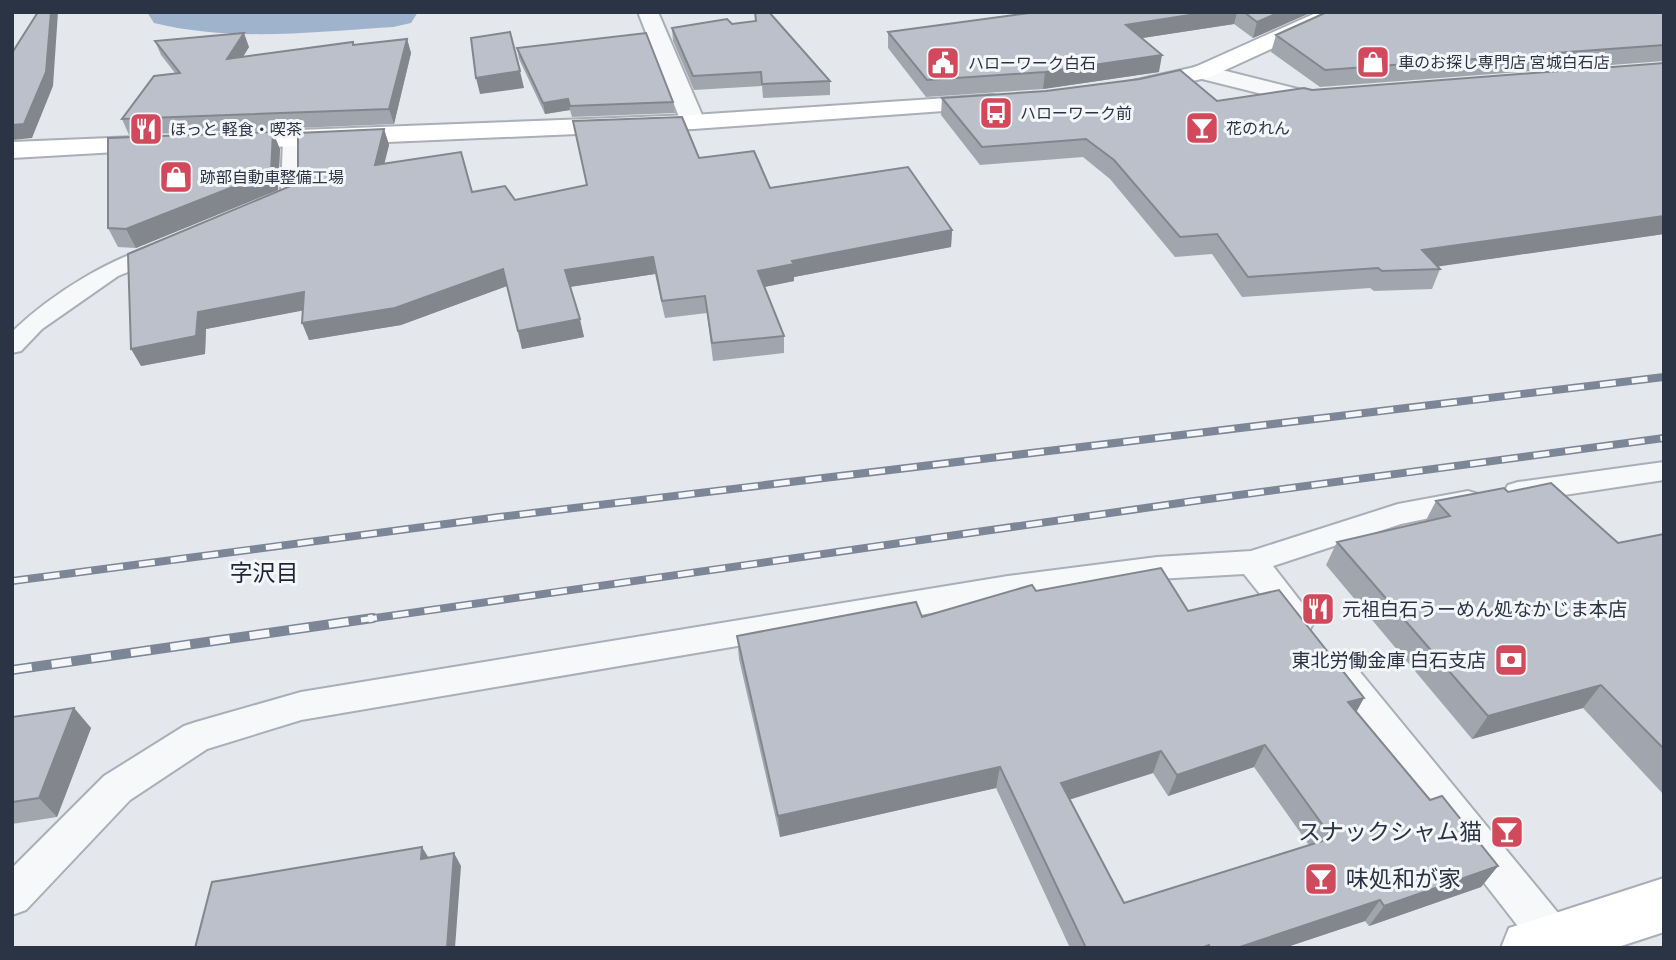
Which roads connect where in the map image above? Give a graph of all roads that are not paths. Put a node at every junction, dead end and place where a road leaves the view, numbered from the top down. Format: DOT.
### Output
graph roads {
  1 [pos="1336,12"];
  2 [pos="649,18"];
  3 [pos="1202,72"];
  4 [pos="1110,90"];
  5 [pos="1346,95"];
  6 [pos="1016,101"];
  7 [pos="693,122"];
  8 [pos="292,139"];
  9 [pos="12,150"];
  10 [pos="244,215"];
  11 [pos="184,241"];
  12 [pos="12,346"];
  13 [pos="1664,471"];
  14 [pos="1252,562"];
  15 [pos="12,896"];
  16 [pos="1664,905"];
  17 [pos="1549,945"];
  1 -- 3 [label="street"];
  2 -- 7 [label="street"];
  3 -- 4 [label="street"];
  3 -- 5 [label="street"];
  6 -- 7 [label="street"];
  7 -- 8 [label="street"];
  8 -- 9 [label="street"];
  8 -- 10 [label="lane"];
  11 -- 12 [label="lane"];
  13 -- 14 [label="lane"];
  14 -- 15 [label="lane"];
  14 -- 17 [label="lane"];
  16 -- 17 [label="street"];
}
